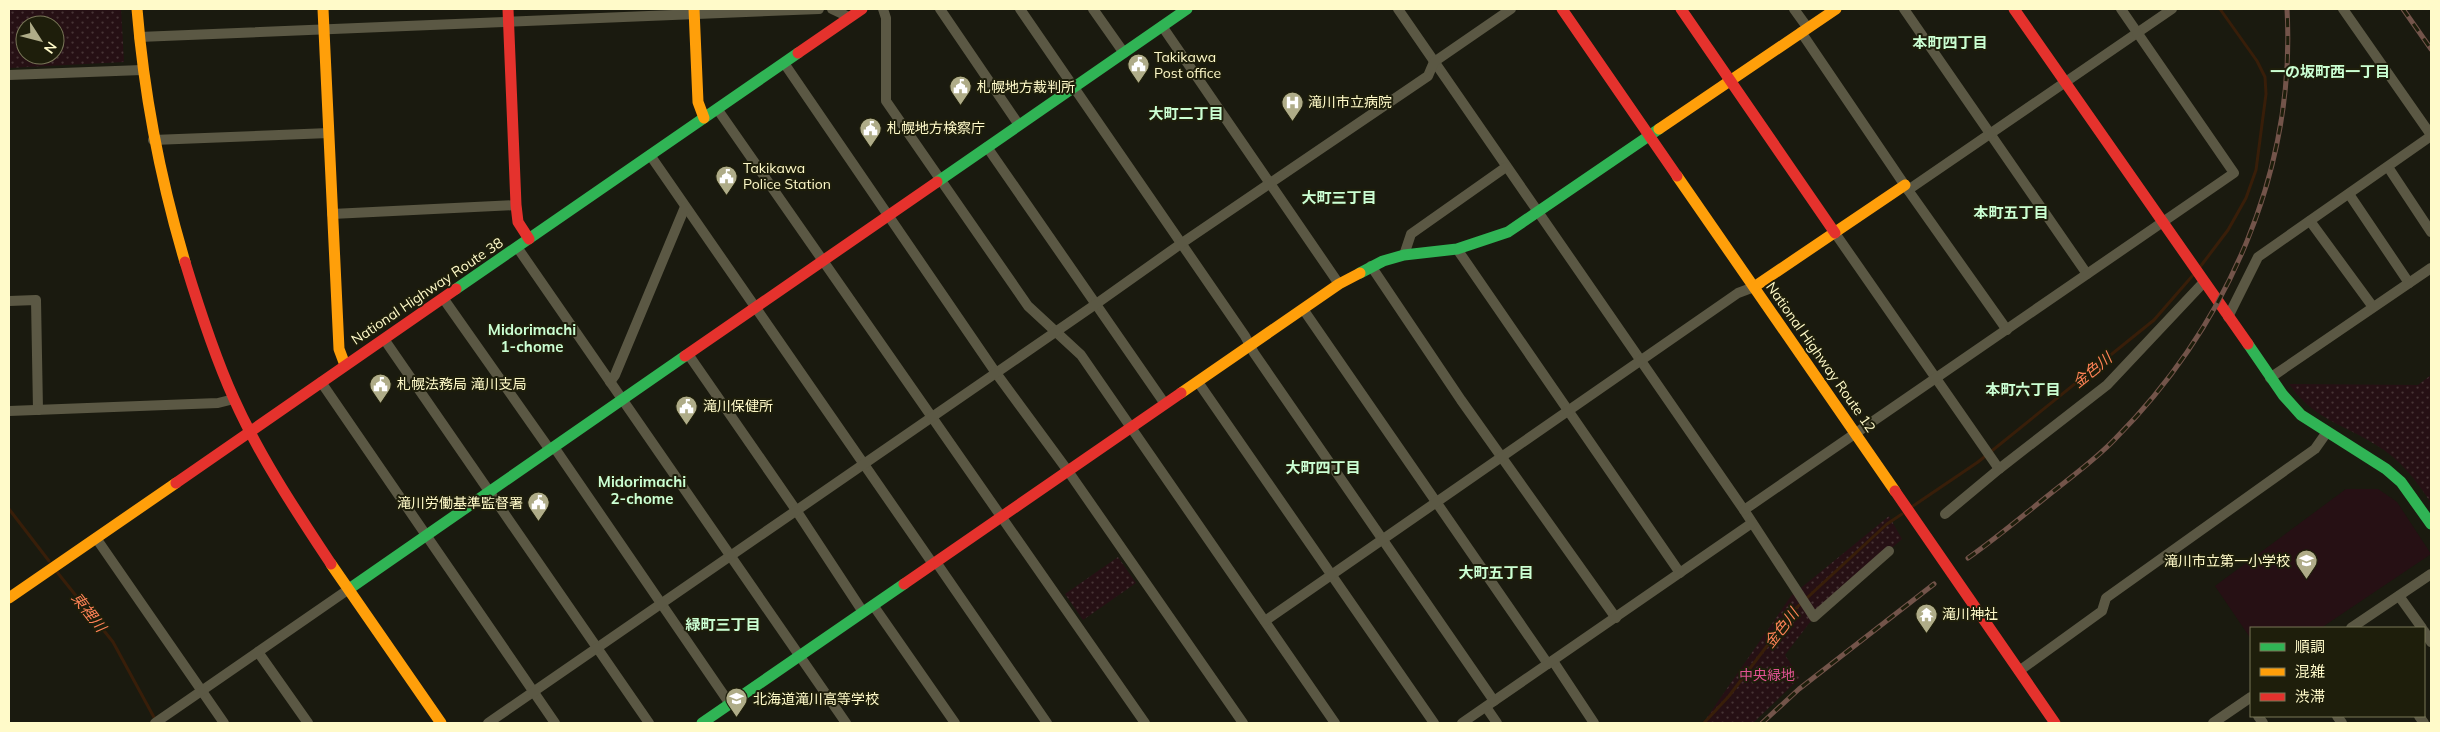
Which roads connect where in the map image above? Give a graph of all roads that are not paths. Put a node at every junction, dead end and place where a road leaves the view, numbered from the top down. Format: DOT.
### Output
graph roads {
  1 [pos="137,9"];
  2 [pos="323,9"];
  3 [pos="508,9"];
  4 [pos="819,9"];
  5 [pos="832,9"];
  6 [pos="862,9"];
  7 [pos="883,9"];
  8 [pos="940,9"];
  9 [pos="1020,9"];
  10 [pos="1093,9"];
  11 [pos="1188,9"];
  12 [pos="1398,9"];
  13 [pos="1511,9"];
  14 [pos="1562,9"];
  15 [pos="1681,9"];
  16 [pos="1794,9"];
  17 [pos="1836,9"];
  18 [pos="1904,9"];
  19 [pos="2014,9"];
  20 [pos="2121,9"];
  21 [pos="2172,9"];
  22 [pos="2343,9"];
  23 [pos="694,11"];
  24 [pos="602,13"];
  25 [pos="849,17"];
  26 [pos="509,22"];
  27 [pos="1162,26"];
  28 [pos="324,30"];
  29 [pos="1804,30"];
  30 [pos="2137,33"];
  31 [pos="139,37"];
  32 [pos="1124,53"];
  33 [pos="1434,62"];
  34 [pos="784,63"];
  35 [pos="142,70"];
  36 [pos="9,75"];
  37 [pos="1730,82"];
  38 [pos="2064,82"];
  39 [pos="1074,87"];
  40 [pos="718,110"];
  41 [pos="704,118"];
  42 [pos="1019,125"];
  43 [pos="329,133"];
  44 [pos="1990,134"];
  45 [pos="1650,136"];
  46 [pos="2431,136"];
  47 [pos="153,140"];
  48 [pos="987,147"];
  49 [pos="650,155"];
  50 [pos="1506,167"];
  51 [pos="2388,167"];
  52 [pos="941,179"];
  53 [pos="1271,183"];
  54 [pos="1906,188"];
  55 [pos="2349,194"];
  56 [pos="516,205"];
  57 [pos="685,207"];
  58 [pos="1538,212"];
  59 [pos="332,214"];
  60 [pos="888,215"];
  61 [pos="2310,221"];
  62 [pos="2162,222"];
  63 [pos="2431,232"];
  64 [pos="1835,233"];
  65 [pos="529,239"];
  66 [pos="1182,243"];
  67 [pos="517,247"];
  68 [pos="1457,249"];
  69 [pos="1404,255"];
  70 [pos="823,261"];
  71 [pos="1371,266"];
  72 [pos="2431,268"];
  73 [pos="2087,274"];
  74 [pos="2204,282"];
  75 [pos="2409,283"];
  76 [pos="1339,284"];
  77 [pos="1754,287"];
  78 [pos="443,298"];
  79 [pos="9,301"];
  80 [pos="1096,304"];
  81 [pos="2373,307"];
  82 [pos="755,308"];
  83 [pos="1303,309"];
  84 [pos="2228,317"];
  85 [pos="2007,330"];
  86 [pos="1056,331"];
  87 [pos="384,339"];
  88 [pos="1249,346"];
  89 [pos="688,354"];
  90 [pos="1640,361"];
  91 [pos="345,366"];
  92 [pos="996,373"];
  93 [pos="1935,378"];
  94 [pos="2270,378"];
  95 [pos="320,382"];
  96 [pos="610,382"];
  97 [pos="1198,382"];
  98 [pos="234,399"];
  99 [pos="622,399"];
  100 [pos="1166,404"];
  101 [pos="38,410"];
  102 [pos="1568,411"];
  103 [pos="9,412"];
  104 [pos="930,417"];
  105 [pos="1131,427"];
  106 [pos="249,431"];
  107 [pos="2327,432"];
  108 [pos="1856,434"];
  109 [pos="552,448"];
  110 [pos="1502,457"];
  111 [pos="863,465"];
  112 [pos="1999,469"];
  113 [pos="1068,471"];
  114 [pos="490,491"];
  115 [pos="1436,501"];
  116 [pos="796,510"];
  117 [pos="1744,510"];
  118 [pos="1945,514"];
  119 [pos="1002,517"];
  120 [pos="1752,523"];
  121 [pos="2431,524"];
  122 [pos="427,535"];
  123 [pos="96,538"];
  124 [pos="1383,539"];
  125 [pos="1889,551"];
  126 [pos="730,557"];
  127 [pos="934,563"];
  128 [pos="1680,573"];
  129 [pos="1332,574"];
  130 [pos="2431,574"];
  131 [pos="349,589"];
  132 [pos="2398,596"];
  133 [pos="9,598"];
  134 [pos="661,604"];
  135 [pos="874,605"];
  136 [pos="863,612"];
  137 [pos="1616,618"];
  138 [pos="1265,621"];
  139 [pos="2356,627"];
  140 [pos="2421,627"];
  141 [pos="596,648"];
  142 [pos="258,652"];
  143 [pos="800,656"];
  144 [pos="1550,663"];
  145 [pos="2019,671"];
  146 [pos="202,691"];
  147 [pos="533,692"];
  148 [pos="2250,701"];
  149 [pos="730,704"];
  150 [pos="1490,704"];
  151 [pos="155,723"];
  152 [pos="224,723"];
  153 [pos="308,723"];
  154 [pos="442,723"];
  155 [pos="488,723"];
  156 [pos="555,723"];
  157 [pos="649,723"];
  158 [pos="702,723"];
  159 [pos="846,723"];
  160 [pos="955,723"];
  161 [pos="1046,723"];
  162 [pos="1145,723"];
  163 [pos="1243,723"];
  164 [pos="1335,723"];
  165 [pos="1434,723"];
  166 [pos="1462,723"];
  167 [pos="1497,723"];
  168 [pos="1594,723"];
  169 [pos="2055,723"];
  170 [pos="2213,723"];
  1 -- 31 [label="main road"];
  2 -- 28 [label="main road"];
  3 -- 26 [label="main road"];
  4 -- 23 [label="street"];
  5 -- 25 [label="street"];
  6 -- 25 [label="main road, National Highway Route 38"];
  7 -- 52 [label="street"];
  8 -- 42 [label="street"];
  9 -- 39 [label="street"];
  10 -- 32 [label="street"];
  11 -- 27 [label="main road"];
  12 -- 33 [label="street"];
  13 -- 33 [label="street"];
  14 -- 45 [label="main road, National Highway Route 12"];
  15 -- 37 [label="main road"];
  16 -- 29 [label="street"];
  17 -- 29 [label="main road"];
  18 -- 44 [label="street"];
  19 -- 38 [label="main road"];
  20 -- 30 [label="street"];
  21 -- 30 [label="street"];
  22 -- 46 [label="street"];
  23 -- 24 [label="street"];
  23 -- 41 [label="main road"];
  24 -- 26 [label="street"];
  25 -- 34 [label="main road, National Highway Route 38"];
  26 -- 28 [label="street"];
  26 -- 56 [label="main road"];
  27 -- 32 [label="main road"];
  27 -- 53 [label="street"];
  28 -- 31 [label="street"];
  28 -- 43 [label="main road"];
  29 -- 37 [label="main road"];
  29 -- 54 [label="street"];
  30 -- 38 [label="street"];
  30 -- 62 [label="street"];
  31 -- 35 [label="main road"];
  32 -- 39 [label="main road"];
  33 -- 50 [label="street"];
  33 -- 53 [label="street"];
  34 -- 40 [label="main road, National Highway Route 38"];
  34 -- 60 [label="street"];
  35 -- 36 [label="street"];
  35 -- 47 [label="main road"];
  37 -- 45 [label="main road"];
  37 -- 64 [label="main road"];
  38 -- 44 [label="street"];
  38 -- 62 [label="main road"];
  39 -- 42 [label="main road"];
  39 -- 66 [label="street"];
  40 -- 41 [label="main road, National Highway Route 38"];
  40 -- 70 [label="street"];
  41 -- 49 [label="main road, National Highway Route 38"];
  42 -- 48 [label="main road"];
  43 -- 47 [label="street"];
  43 -- 59 [label="main road"];
  44 -- 54 [label="street"];
  44 -- 73 [label="street"];
  45 -- 58 [label="main road"];
  45 -- 77 [label="main road, National Highway Route 12"];
  46 -- 51 [label="street"];
  47 -- 98 [label="main road"];
  48 -- 52 [label="main road"];
  48 -- 80 [label="street"];
  49 -- 57 [label="street"];
  49 -- 65 [label="main road, National Highway Route 38"];
  50 -- 58 [label="street"];
  50 -- 69 [label="street"];
  51 -- 55 [label="street"];
  51 -- 63 [label="street"];
  52 -- 60 [label="main road"];
  52 -- 86 [label="street"];
  53 -- 66 [label="street"];
  53 -- 76 [label="street"];
  54 -- 64 [label="main road"];
  54 -- 85 [label="street"];
  55 -- 61 [label="street"];
  55 -- 75 [label="street"];
  56 -- 59 [label="street"];
  56 -- 65 [label="main road"];
  57 -- 82 [label="street"];
  57 -- 96 [label="street"];
  58 -- 68 [label="main road"];
  58 -- 90 [label="street"];
  59 -- 91 [label="main road"];
  60 -- 70 [label="main road"];
  60 -- 92 [label="street"];
  61 -- 81 [label="street"];
  61 -- 84 [label="street"];
  62 -- 73 [label="street"];
  62 -- 74 [label="main road"];
  64 -- 77 [label="main road"];
  64 -- 93 [label="street"];
  65 -- 67 [label="main road, National Highway Route 38"];
  66 -- 80 [label="street"];
  66 -- 88 [label="street"];
  67 -- 78 [label="main road, National Highway Route 38"];
  67 -- 96 [label="street"];
  68 -- 69 [label="main road"];
  68 -- 102 [label="street"];
  69 -- 71 [label="main road"];
  70 -- 82 [label="main road"];
  70 -- 104 [label="street"];
  71 -- 76 [label="main road"];
  71 -- 110 [label="street"];
  72 -- 75 [label="street"];
  73 -- 85 [label="street"];
  74 -- 84 [label="main road"];
  74 -- 112 [label="street"];
  75 -- 81 [label="street"];
  76 -- 83 [label="main road"];
  77 -- 90 [label="street"];
  77 -- 108 [label="main road, National Highway Route 12"];
  78 -- 87 [label="main road, National Highway Route 38"];
  78 -- 109 [label="street"];
  79 -- 101 [label="street"];
  80 -- 86 [label="street"];
  80 -- 100 [label="street"];
  81 -- 94 [label="street"];
  82 -- 89 [label="main road"];
  82 -- 111 [label="street"];
  83 -- 88 [label="main road"];
  83 -- 115 [label="street"];
  84 -- 94 [label="main road"];
  85 -- 93 [label="street"];
  86 -- 92 [label="street"];
  86 -- 105 [label="street"];
  87 -- 91 [label="main road, National Highway Route 38"];
  87 -- 114 [label="street"];
  88 -- 97 [label="main road"];
  88 -- 124 [label="street"];
  89 -- 99 [label="main road"];
  89 -- 116 [label="street"];
  90 -- 102 [label="street"];
  90 -- 117 [label="street"];
  91 -- 95 [label="main road, National Highway Route 38"];
  92 -- 104 [label="street"];
  92 -- 113 [label="street"];
  93 -- 108 [label="street"];
  93 -- 112 [label="street"];
  94 -- 107 [label="main road"];
  95 -- 106 [label="main road, National Highway Route 38"];
  95 -- 122 [label="street"];
  96 -- 99 [label="street"];
  97 -- 100 [label="main road"];
  97 -- 129 [label="street"];
  98 -- 101 [label="street"];
  98 -- 106 [label="main road"];
  99 -- 109 [label="main road"];
  99 -- 126 [label="street"];
  100 -- 105 [label="main road"];
  101 -- 103 [label="street"];
  102 -- 110 [label="street"];
  102 -- 128 [label="street"];
  104 -- 111 [label="street"];
  104 -- 119 [label="street"];
  105 -- 113 [label="main road"];
  105 -- 138 [label="street"];
  106 -- 123 [label="main road, National Highway Route 38"];
  106 -- 131 [label="main road"];
  107 -- 121 [label="main road"];
  107 -- 145 [label="street"];
  108 -- 117 [label="street"];
  108 -- 145 [label="main road, National Highway Route 12"];
  109 -- 114 [label="main road"];
  109 -- 134 [label="street"];
  110 -- 115 [label="street"];
  110 -- 137 [label="street"];
  111 -- 116 [label="street"];
  111 -- 127 [label="street"];
  112 -- 118 [label="street"];
  113 -- 119 [label="main road"];
  113 -- 163 [label="street"];
  114 -- 122 [label="main road"];
  114 -- 141 [label="street"];
  115 -- 124 [label="street"];
  115 -- 144 [label="street"];
  116 -- 126 [label="street"];
  116 -- 136 [label="street"];
  117 -- 120 [label="street"];
  119 -- 127 [label="main road"];
  119 -- 162 [label="street"];
  120 -- 125 [label="street"];
  120 -- 128 [label="street"];
  122 -- 131 [label="main road"];
  122 -- 147 [label="street"];
  123 -- 133 [label="main road, National Highway Route 38"];
  123 -- 146 [label="street"];
  124 -- 129 [label="street"];
  124 -- 150 [label="street"];
  126 -- 134 [label="street"];
  126 -- 143 [label="street"];
  127 -- 135 [label="main road"];
  127 -- 161 [label="street"];
  128 -- 137 [label="street"];
  129 -- 138 [label="street"];
  129 -- 165 [label="street"];
  130 -- 132 [label="street"];
  131 -- 142 [label="street"];
  131 -- 154 [label="main road"];
  132 -- 139 [label="street"];
  132 -- 140 [label="street"];
  134 -- 141 [label="street"];
  134 -- 149 [label="street"];
  135 -- 136 [label="main road"];
  135 -- 160 [label="street"];
  136 -- 143 [label="main road"];
  137 -- 144 [label="street"];
  138 -- 164 [label="street"];
  141 -- 147 [label="street"];
  141 -- 157 [label="street"];
  142 -- 146 [label="street"];
  142 -- 153 [label="street"];
  143 -- 149 [label="main road"];
  143 -- 159 [label="street"];
  144 -- 150 [label="street"];
  144 -- 168 [label="street"];
  145 -- 169 [label="main road, National Highway Route 12"];
  146 -- 151 [label="street"];
  146 -- 152 [label="street"];
  147 -- 155 [label="street"];
  147 -- 156 [label="street"];
  148 -- 170 [label="street"];
  149 -- 158 [label="main road"];
  150 -- 166 [label="street"];
  150 -- 167 [label="street"];
}
